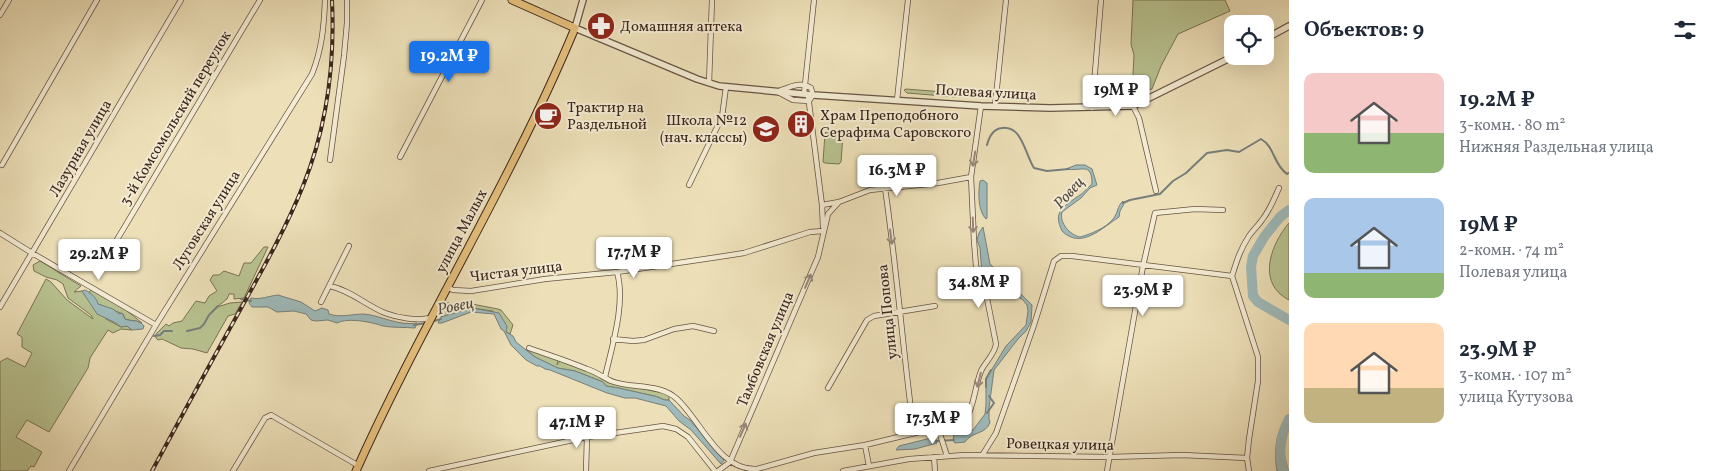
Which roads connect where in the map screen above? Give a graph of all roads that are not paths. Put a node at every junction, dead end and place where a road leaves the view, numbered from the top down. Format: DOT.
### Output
graph roads {
  1 [pos="9,0"];
  2 [pos="97,0"];
  3 [pos="181,0"];
  4 [pos="260,0"];
  5 [pos="325,0"];
  6 [pos="347,0"];
  7 [pos="482,0"];
  8 [pos="512,0"];
  9 [pos="582,0"];
  10 [pos="712,0"];
  11 [pos="814,0"];
  12 [pos="908,0"];
  13 [pos="1006,0"];
  14 [pos="1101,0"];
  15 [pos="0,15"];
  16 [pos="1289,26"];
  17 [pos="575,28"];
  18 [pos="1274,35"];
  19 [pos="1224,61"];
  20 [pos="709,83"];
  21 [pos="804,85"];
  22 [pos="726,88"];
  23 [pos="776,92"];
  24 [pos="808,96"];
  25 [pos="897,100"];
  26 [pos="981,106"];
  27 [pos="995,106"];
  28 [pos="1133,106"];
  29 [pos="1092,108"];
  30 [pos="400,157"];
  31 [pos="330,160"];
  32 [pos="2,165"];
  33 [pos="971,176"];
  34 [pos="689,186"];
  35 [pos="885,188"];
  36 [pos="1279,188"];
  37 [pos="1156,191"];
  38 [pos="839,202"];
  39 [pos="822,204"];
  40 [pos="1222,210"];
  41 [pos="823,230"];
  42 [pos="0,233"];
  43 [pos="349,246"];
  44 [pos="112,248"];
  45 [pos="32,253"];
  46 [pos="1143,266"];
  47 [pos="617,272"];
  48 [pos="1232,276"];
  49 [pos="330,286"];
  50 [pos="447,287"];
  51 [pos="321,302"];
  52 [pos="935,306"];
  53 [pos="0,307"];
  54 [pos="901,312"];
  55 [pos="431,318"];
  56 [pos="156,325"];
  57 [pos="714,331"];
  58 [pos="613,339"];
  59 [pos="530,348"];
  60 [pos="605,377"];
  61 [pos="828,388"];
  62 [pos="938,428"];
  63 [pos="914,433"];
  64 [pos="587,437"];
  65 [pos="865,446"];
  66 [pos="983,454"];
  67 [pos="947,456"];
  68 [pos="934,457"];
  69 [pos="1109,457"];
  70 [pos="1247,458"];
  71 [pos="730,462"];
  72 [pos="869,466"];
  73 [pos="358,468"];
  74 [pos="69,471"];
  75 [pos="233,471"];
  76 [pos="429,471"];
  77 [pos="586,471"];
  78 [pos="717,471"];
  79 [pos="844,471"];
  80 [pos="935,471"];
  81 [pos="1107,471"];
  82 [pos="1249,471"];
  1 -- 15 [label="street"];
  2 -- 32 [label="street"];
  3 -- 45 [label="street, Лазурная улица"];
  4 -- 44 [label="street, 3-й Комсомольский переулок"];
  5 -- 56 [label="street, Луговская улица"];
  6 -- 31 [label="street"];
  7 -- 30 [label="street"];
  8 -- 17 [label="main road"];
  9 -- 17 [label="street, улица Малых"];
  10 -- 20 [label="street"];
  11 -- 21 [label="street, Тамбовская улица"];
  12 -- 25 [label="street"];
  13 -- 27 [label="street"];
  14 -- 29 [label="street"];
  16 -- 18 [label="street"];
  17 -- 20 [label="street, Полевая улица"];
  17 -- 50 [label="main road, улица Малых"];
  19 -- 28 [label="street, Полевая улица"];
  20 -- 22 [label="street, Полевая улица"];
  21 -- 23 [label="street"];
  21 -- 24 [label="street, Тамбовская улица"];
  21 -- 24 [label="street"];
  22 -- 23 [label="street, Полевая улица"];
  22 -- 34 [label="street"];
  23 -- 24 [label="street, Полевая улица"];
  24 -- 25 [label="street, Полевая улица"];
  24 -- 39 [label="street, Тамбовская улица"];
  25 -- 26 [label="street, Полевая улица"];
  26 -- 27 [label="street, Полевая улица"];
  26 -- 33 [label="street, one-way"];
  27 -- 29 [label="street, Полевая улица"];
  28 -- 29 [label="street, Полевая улица"];
  28 -- 37 [label="street"];
  33 -- 35 [label="street"];
  33 -- 62 [label="street, one-way"];
  35 -- 38 [label="street"];
  35 -- 54 [label="street, улица Попова, one-way"];
  36 -- 48 [label="street"];
  38 -- 39 [label="street"];
  38 -- 41 [label="street, Тамбовская улица"];
  39 -- 41 [label="street, Тамбовская улица"];
  40 -- 46 [label="street"];
  41 -- 47 [label="street, Чистая улица"];
  71 -- 41 [label="street, Тамбовская улица, one-way"];
  42 -- 45 [label="street"];
  43 -- 49 [label="street"];
  45 -- 53 [label="street, Лазурная улица"];
  45 -- 56 [label="street"];
  46 -- 48 [label="street"];
  46 -- 66 [label="street"];
  46 -- 69 [label="street"];
  47 -- 50 [label="street, Чистая улица"];
  47 -- 58 [label="street"];
  48 -- 70 [label="street"];
  49 -- 51 [label="street"];
  49 -- 55 [label="street"];
  50 -- 55 [label="main road, улица Малых"];
  52 -- 54 [label="street"];
  54 -- 61 [label="street"];
  54 -- 63 [label="street, улица Попова"];
  55 -- 73 [label="main road, улица Малых"];
  56 -- 74 [label="street, Луговская улица"];
  57 -- 58 [label="street"];
  58 -- 60 [label="street"];
  59 -- 60 [label="street"];
  60 -- 71 [label="street"];
  62 -- 63 [label="street"];
  62 -- 67 [label="street"];
  63 -- 65 [label="street"];
  64 -- 76 [label="street"];
  64 -- 77 [label="street"];
  64 -- 78 [label="street"];
  65 -- 71 [label="street"];
  65 -- 72 [label="street"];
  66 -- 67 [label="street, Ровецкая улица"];
  66 -- 69 [label="street, Ровецкая улица"];
  67 -- 68 [label="street, Ровецкая улица"];
  68 -- 72 [label="street, Ровецкая улица"];
  68 -- 80 [label="street"];
  69 -- 70 [label="street, Ровецкая улица"];
  69 -- 81 [label="street"];
  70 -- 82 [label="street"];
  71 -- 78 [label="street, Тамбовская улица"];
  72 -- 79 [label="street, Ровецкая улица"];
  73 -- 75 [label="street"];
}
